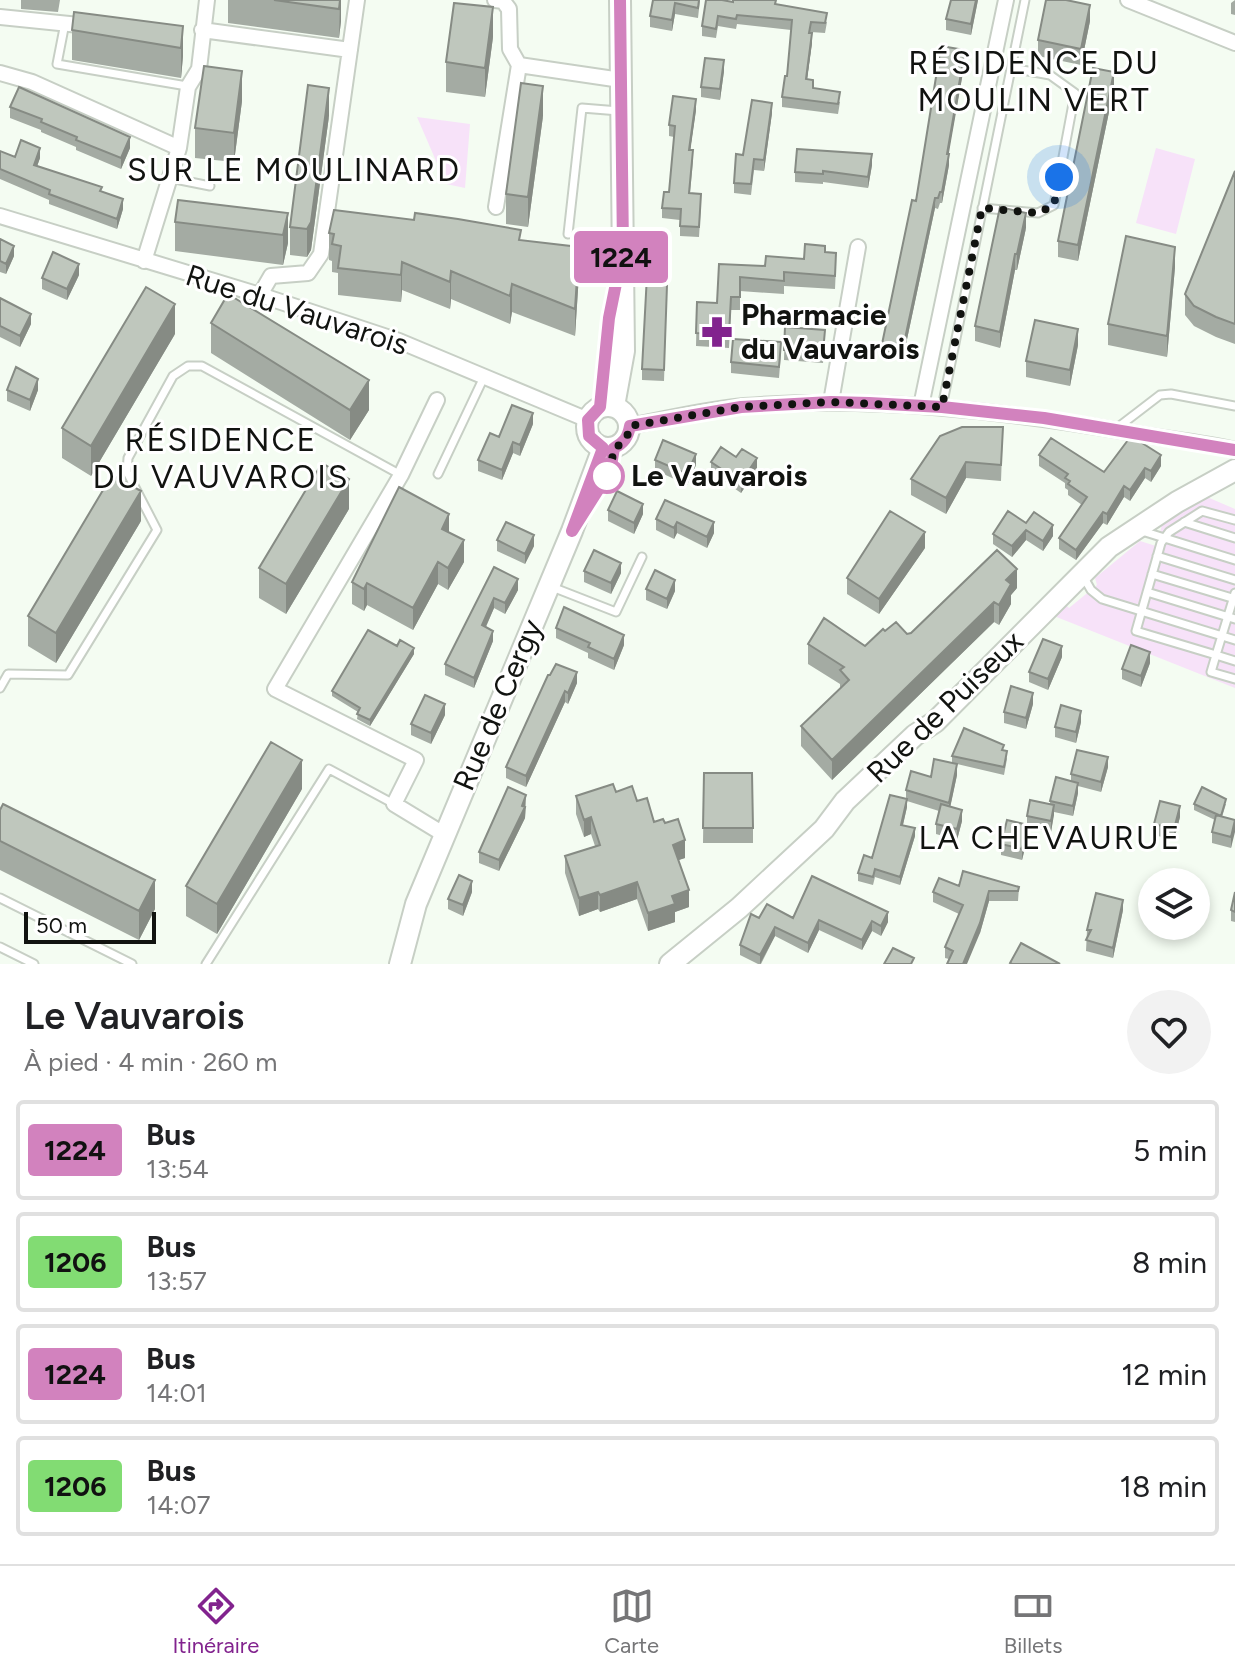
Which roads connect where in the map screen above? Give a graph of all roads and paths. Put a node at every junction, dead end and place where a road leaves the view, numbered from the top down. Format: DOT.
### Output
graph roads {
  1 [pos="207,0"];
  2 [pos="357,0"];
  3 [pos="495,0"];
  4 [pos="620,0"];
  5 [pos="1006,0"];
  6 [pos="1025,0"];
  7 [pos="1128,0"];
  8 [pos="0,17"];
  9 [pos="65,23"];
  10 [pos="110,28"];
  11 [pos="197,34"];
  12 [pos="1235,43"];
  13 [pos="350,50"];
  14 [pos="519,65"];
  15 [pos="1011,68"];
  16 [pos="0,73"];
  17 [pos="621,80"];
  18 [pos="188,87"];
  19 [pos="622,112"];
  20 [pos="179,148"];
  21 [pos="170,178"];
  22 [pos="210,186"];
  23 [pos="496,207"];
  24 [pos="982,208"];
  25 [pos="0,216"];
  26 [pos="568,234"];
  27 [pos="858,247"];
  28 [pos="144,261"];
  29 [pos="260,295"];
  30 [pos="484,377"];
  31 [pos="437,400"];
  32 [pos="831,402"];
  33 [pos="921,406"];
  34 [pos="1235,406"];
  35 [pos="942,407"];
  36 [pos="601,411"];
  37 [pos="630,426"];
  38 [pos="1115,430"];
  39 [pos="608,448"];
  40 [pos="1235,450"];
  41 [pos="438,474"];
  42 [pos="401,475"];
  43 [pos="1229,477"];
  44 [pos="1235,520"];
  45 [pos="1184,522"];
  46 [pos="1134,528"];
  47 [pos="1165,538"];
  48 [pos="1235,538"];
  49 [pos="1157,556"];
  50 [pos="642,557"];
  51 [pos="1235,560"];
  52 [pos="1082,574"];
  53 [pos="1152,574"];
  54 [pos="1235,580"];
  55 [pos="549,585"];
  56 [pos="1147,592"];
  57 [pos="1234,597"];
  58 [pos="1142,611"];
  59 [pos="1231,618"];
  60 [pos="1222,636"];
  61 [pos="1235,640"];
  62 [pos="1216,655"];
  63 [pos="1235,661"];
  64 [pos="1235,679"];
  65 [pos="0,688"];
  66 [pos="394,804"];
  67 [pos="445,835"];
  68 [pos="0,898"];
  69 [pos="0,947"];
  70 [pos="34,964"];
  71 [pos="132,964"];
  72 [pos="206,964"];
  73 [pos="400,964"];
  74 [pos="670,964"];
  1 -- 11 [label="street"];
  2 -- 13 [label="street"];
  3 -- 14 [label="street"];
  4 -- 17 [label="street"];
  5 -- 33 [label="street"];
  6 -- 15 [label="lane"];
  7 -- 12 [label="street"];
  8 -- 9 [label="street"];
  9 -- 10 [label="street"];
  9 -- 18 [label="lane"];
  11 -- 13 [label="street"];
  11 -- 18 [label="street"];
  13 -- 29 [label="street"];
  14 -- 17 [label="street"];
  14 -- 23 [label="street"];
  15 -- 24 [label="lane"];
  15 -- 24 [label="lane"];
  16 -- 20 [label="street"];
  17 -- 19 [label="street"];
  18 -- 20 [label="street"];
  19 -- 26 [label="lane"];
  19 -- 36 [label="street"];
  20 -- 21 [label="street"];
  21 -- 22 [label="lane"];
  21 -- 28 [label="street"];
  24 -- 35 [label="lane"];
  25 -- 28 [label="street, Rue du Vauvarois"];
  27 -- 32 [label="street"];
  28 -- 29 [label="street, Rue du Vauvarois"];
  29 -- 30 [label="street, Rue du Vauvarois"];
  30 -- 36 [label="street, Rue du Vauvarois"];
  30 -- 41 [label="lane"];
  31 -- 42 [label="street"];
  32 -- 33 [label="street"];
  32 -- 37 [label="street"];
  33 -- 35 [label="street"];
  34 -- 38 [label="lane"];
  35 -- 38 [label="street"];
  36 -- 37 [label="street"];
  36 -- 39 [label="street"];
  37 -- 39 [label="street"];
  38 -- 40 [label="street"];
  39 -- 55 [label="street, Rue de Cergy"];
  42 -- 65 [label="lane"];
  42 -- 66 [label="street"];
  43 -- 46 [label="street, Rue de Puiseux"];
  44 -- 45 [label="lane"];
  45 -- 47 [label="lane"];
  45 -- 48 [label="lane"];
  46 -- 47 [label="lane"];
  46 -- 52 [label="street, Rue de Puiseux"];
  47 -- 49 [label="lane"];
  47 -- 51 [label="lane"];
  49 -- 53 [label="lane"];
  49 -- 54 [label="lane"];
  50 -- 55 [label="lane"];
  52 -- 58 [label="lane"];
  52 -- 74 [label="street, Rue de Puiseux"];
  53 -- 56 [label="lane"];
  53 -- 57 [label="lane"];
  55 -- 67 [label="street, Rue de Cergy"];
  56 -- 58 [label="lane"];
  56 -- 59 [label="lane"];
  57 -- 59 [label="lane"];
  58 -- 60 [label="lane"];
  58 -- 62 [label="lane"];
  59 -- 60 [label="lane"];
  60 -- 61 [label="lane"];
  60 -- 62 [label="lane"];
  62 -- 63 [label="lane"];
  62 -- 64 [label="lane"];
  66 -- 67 [label="street"];
  66 -- 72 [label="lane"];
  67 -- 73 [label="street, Rue de Cergy"];
  68 -- 71 [label="lane"];
  69 -- 70 [label="lane"];
}
